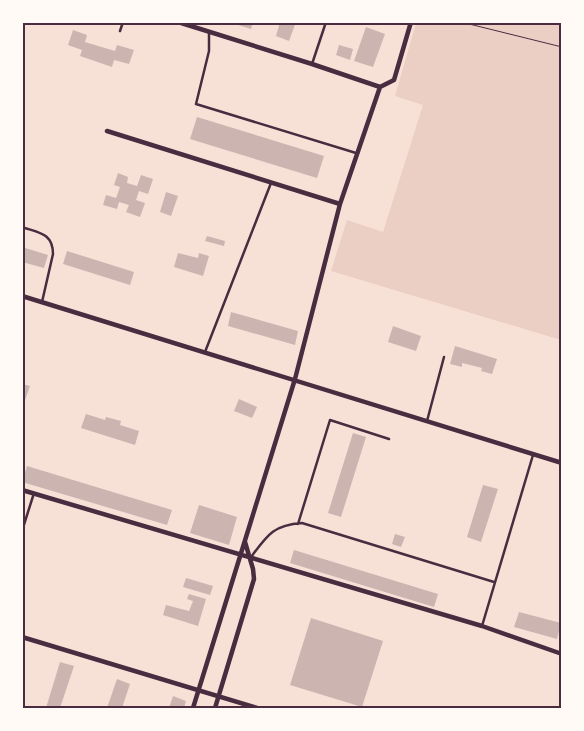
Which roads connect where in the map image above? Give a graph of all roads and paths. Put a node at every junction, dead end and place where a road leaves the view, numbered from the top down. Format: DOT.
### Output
graph roads {
  1 [pos="124,22"];
  2 [pos="178,22"];
  3 [pos="326,22"];
  4 [pos="411,22"];
  5 [pos="461,22"];
  6 [pos="190,24"];
  7 [pos="120,31"];
  8 [pos="209,32"];
  9 [pos="562,47"];
  10 [pos="312,64"];
  11 [pos="380,87"];
  12 [pos="107,131"];
  13 [pos="356,153"];
  14 [pos="271,183"];
  15 [pos="340,204"];
  16 [pos="22,227"];
  17 [pos="22,296"];
  18 [pos="42,302"];
  19 [pos="206,352"];
  20 [pos="444,357"];
  21 [pos="295,380"];
  22 [pos="427,421"];
  23 [pos="390,438"];
  24 [pos="533,454"];
  25 [pos="562,463"];
  26 [pos="22,490"];
  27 [pos="34,493"];
  28 [pos="298,524"];
  29 [pos="22,531"];
  30 [pos="244,540"];
  31 [pos="241,555"];
  32 [pos="250,558"];
  33 [pos="494,582"];
  34 [pos="482,626"];
  35 [pos="22,637"];
  36 [pos="562,654"];
  37 [pos="198,692"];
  38 [pos="218,697"];
  39 [pos="193,708"];
  40 [pos="215,708"];
  41 [pos="257,708"];
  1 -- 7 [label="lane"];
  2 -- 6 [label="street"];
  3 -- 10 [label="lane"];
  4 -- 11 [label="street"];
  5 -- 9 [label="path"];
  6 -- 8 [label="street"];
  8 -- 10 [label="street"];
  8 -- 13 [label="lane"];
  10 -- 11 [label="street"];
  11 -- 13 [label="street"];
  12 -- 14 [label="street"];
  13 -- 15 [label="street"];
  14 -- 15 [label="street"];
  14 -- 19 [label="lane"];
  15 -- 21 [label="street"];
  16 -- 18 [label="lane"];
  17 -- 18 [label="street"];
  18 -- 19 [label="street"];
  19 -- 21 [label="street"];
  20 -- 22 [label="lane"];
  21 -- 22 [label="street"];
  21 -- 30 [label="street"];
  22 -- 24 [label="street"];
  23 -- 28 [label="lane"];
  24 -- 25 [label="street"];
  24 -- 33 [label="lane"];
  26 -- 27 [label="street"];
  27 -- 29 [label="lane"];
  27 -- 31 [label="street"];
  28 -- 32 [label="lane"];
  28 -- 33 [label="lane"];
  30 -- 31 [label="street"];
  30 -- 32 [label="street"];
  31 -- 32 [label="street"];
  31 -- 37 [label="street"];
  32 -- 34 [label="street"];
  32 -- 38 [label="street"];
  33 -- 34 [label="lane"];
  34 -- 36 [label="street"];
  35 -- 37 [label="street"];
  37 -- 38 [label="street"];
  37 -- 39 [label="street"];
  38 -- 40 [label="street"];
  38 -- 41 [label="street"];
}
